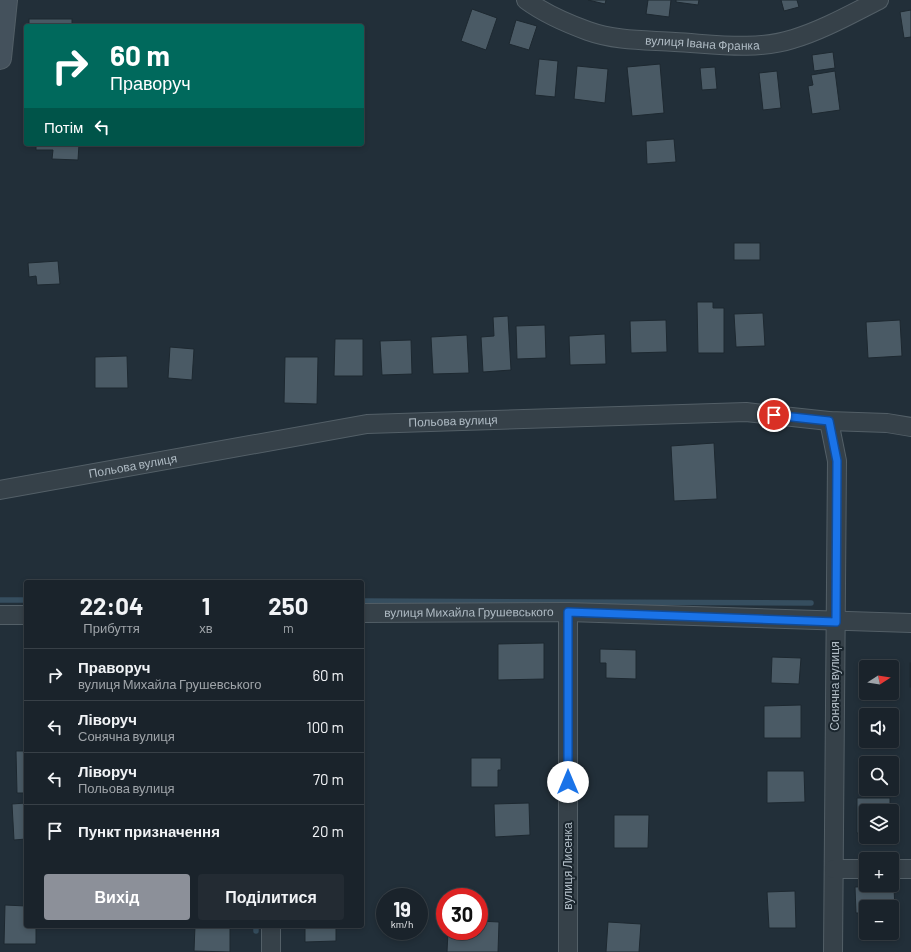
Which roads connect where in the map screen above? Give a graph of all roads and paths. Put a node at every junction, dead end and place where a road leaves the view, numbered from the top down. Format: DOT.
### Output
graph roads {
  1 [pos="6,0"];
  2 [pos="526,0"];
  3 [pos="879,0"];
  4 [pos="0,58"];
  5 [pos="829,421"];
  6 [pos="911,427"];
  7 [pos="0,490"];
  8 [pos="364,612"];
  9 [pos="568,612"];
  10 [pos="0,615"];
  11 [pos="24,615"];
  12 [pos="836,622"];
  13 [pos="911,623"];
  14 [pos="834,869"];
  15 [pos="859,869"];
  16 [pos="899,869"];
  17 [pos="911,869"];
  18 [pos="271,928"];
  19 [pos="271,952"];
  20 [pos="568,952"];
  21 [pos="833,952"];
  1 -- 4 [label="main road"];
  2 -- 3 [label="street, вулиця Івана Франка"];
  5 -- 6 [label="street, Польова вулиця"];
  5 -- 7 [label="street, Польова вулиця"];
  5 -- 12 [label="street, Сонячна вулиця"];
  8 -- 9 [label="street, вулиця Михайла Грушевського"];
  9 -- 12 [label="street, вулиця Михайла Грушевського"];
  9 -- 20 [label="street, вулиця Лисенка"];
  10 -- 11 [label="street"];
  12 -- 13 [label="street, вулиця Михайла Грушевського"];
  12 -- 14 [label="street, Сонячна вулиця"];
  14 -- 15 [label="street"];
  14 -- 21 [label="street, Сонячна вулиця"];
  16 -- 17 [label="street"];
  18 -- 19 [label="street"];
}
